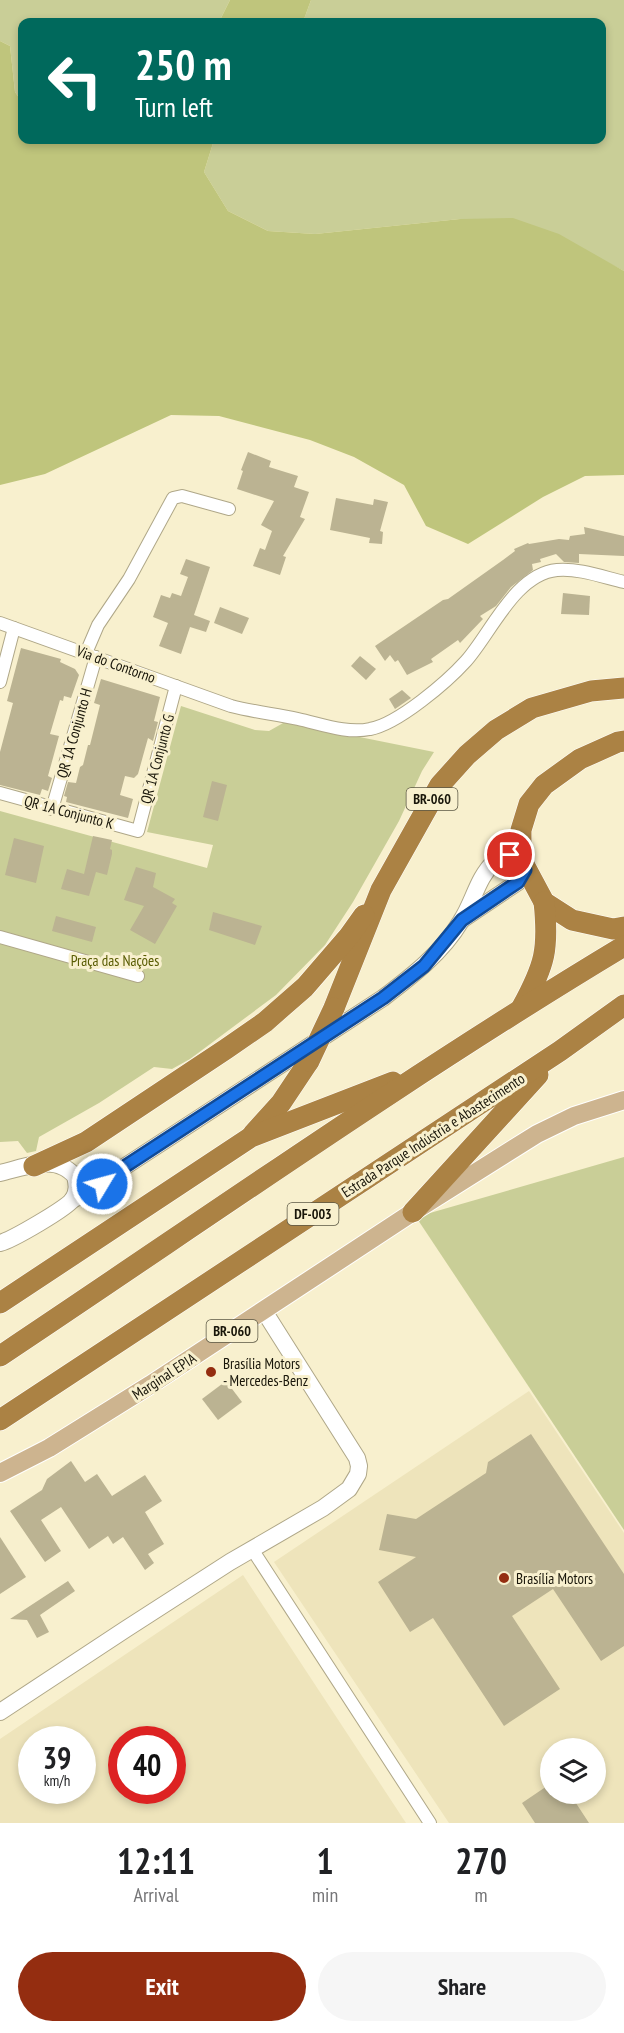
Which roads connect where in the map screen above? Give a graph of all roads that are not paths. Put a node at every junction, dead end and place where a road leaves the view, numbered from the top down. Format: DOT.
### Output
graph roads {
  1 [pos="229,509"];
  2 [pos="624,582"];
  3 [pos="0,623"];
  4 [pos="14,628"];
  5 [pos="91,655"];
  6 [pos="0,682"];
  7 [pos="176,686"];
  8 [pos="624,687"];
  9 [pos="624,741"];
  10 [pos="0,793"];
  11 [pos="52,809"];
  12 [pos="138,831"];
  13 [pos="523,865"];
  14 [pos="381,890"];
  15 [pos="544,902"];
  16 [pos="462,920"];
  17 [pos="624,927"];
  18 [pos="0,937"];
  19 [pos="624,946"];
  20 [pos="138,976"];
  21 [pos="624,1005"];
  22 [pos="522,1008"];
  23 [pos="560,1051"];
  24 [pos="430,1068"];
  25 [pos="624,1100"];
  26 [pos="251,1137"];
  27 [pos="34,1166"];
  28 [pos="121,1169"];
  29 [pos="0,1173"];
  30 [pos="75,1176"];
  31 [pos="72,1200"];
  32 [pos="413,1212"];
  33 [pos="0,1243"];
  34 [pos="0,1303"];
  35 [pos="264,1311"];
  36 [pos="0,1356"];
  37 [pos="0,1420"];
  38 [pos="0,1473"];
  39 [pos="252,1549"];
  40 [pos="0,1712"];
  41 [pos="430,1823"];
  1 -- 5 [label="street, QR 1A Conjunto H"];
  2 -- 7 [label="street, Via do Contorno"];
  3 -- 4 [label="street, Via do Contorno"];
  4 -- 5 [label="street, Via do Contorno"];
  4 -- 6 [label="street"];
  5 -- 7 [label="street, Via do Contorno"];
  5 -- 11 [label="street, QR 1A Conjunto H"];
  7 -- 12 [label="street, QR 1A Conjunto G"];
  8 -- 14 [label="highway, BR-060"];
  9 -- 13 [label="highway"];
  10 -- 11 [label="street, QR 1A Conjunto K"];
  11 -- 12 [label="street, QR 1A Conjunto K"];
  13 -- 15 [label="highway"];
  13 -- 16 [label="street"];
  13 -- 16 [label="street"];
  14 -- 26 [label="highway, BR-060, bridge"];
  14 -- 27 [label="highway"];
  15 -- 17 [label="highway"];
  15 -- 22 [label="highway"];
  16 -- 28 [label="street"];
  18 -- 20 [label="street"];
  19 -- 22 [label="highway"];
  21 -- 23 [label="highway, Estrada Parque Indústria e Abastecimento / DF-003"];
  22 -- 24 [label="highway"];
  23 -- 32 [label="highway"];
  23 -- 37 [label="highway, Estrada Parque Indústria e Abastecimento / DF-003"];
  24 -- 26 [label="highway"];
  24 -- 36 [label="highway"];
  25 -- 32 [label="main road, BR-060"];
  26 -- 34 [label="highway, BR-060"];
  27 -- 29 [label="street"];
  27 -- 30 [label="street"];
  28 -- 30 [label="street"];
  28 -- 31 [label="street"];
  30 -- 31 [label="street"];
  31 -- 33 [label="street"];
  32 -- 35 [label="main road, Marginal EPIA / BR-060"];
  35 -- 38 [label="main road, Marginal EPIA / BR-060"];
  35 -- 39 [label="street"];
  39 -- 40 [label="street"];
  39 -- 41 [label="street"];
}
